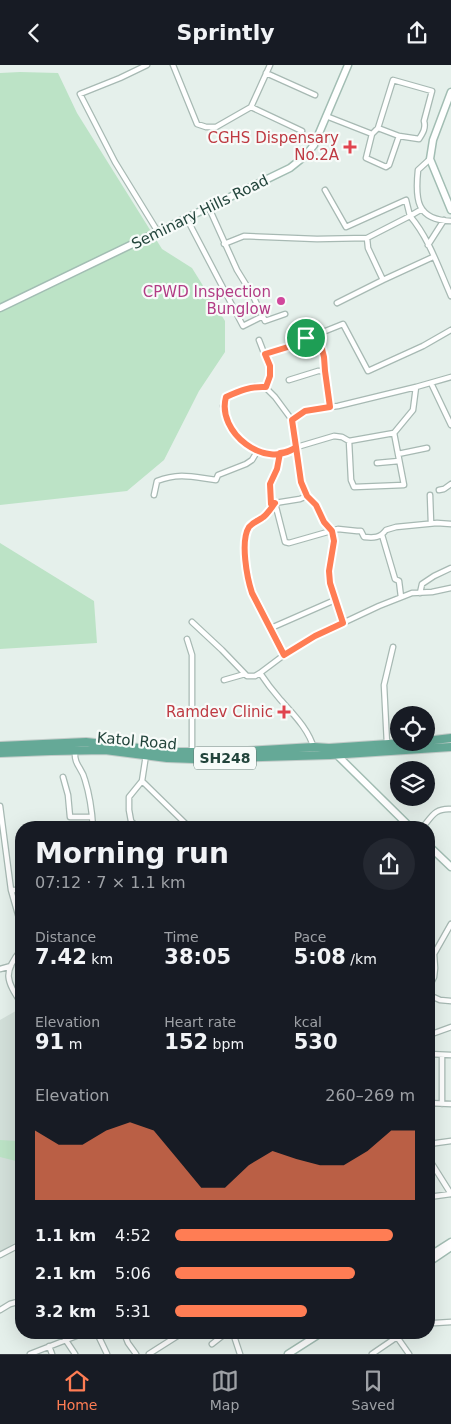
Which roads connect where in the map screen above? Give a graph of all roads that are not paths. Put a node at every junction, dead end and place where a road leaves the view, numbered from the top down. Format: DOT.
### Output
graph roads {
  1 [pos="147,65"];
  2 [pos="173,65"];
  3 [pos="270,65"];
  4 [pos="348,65"];
  5 [pos="266,73"];
  6 [pos="451,92"];
  7 [pos="315,95"];
  8 [pos="251,107"];
  9 [pos="326,116"];
  10 [pos="378,128"];
  11 [pos="302,131"];
  12 [pos="372,134"];
  13 [pos="399,136"];
  14 [pos="430,159"];
  15 [pos="325,190"];
  16 [pos="209,208"];
  17 [pos="422,209"];
  18 [pos="451,210"];
  19 [pos="410,216"];
  20 [pos="186,219"];
  21 [pos="444,221"];
  22 [pos="451,221"];
  23 [pos="158,232"];
  24 [pos="367,238"];
  25 [pos="224,244"];
  26 [pos="428,245"];
  27 [pos="433,257"];
  28 [pos="383,279"];
  29 [pos="451,296"];
  30 [pos="337,303"];
  31 [pos="0,308"];
  32 [pos="286,314"];
  33 [pos="263,316"];
  34 [pos="451,330"];
  35 [pos="295,332"];
  36 [pos="318,334"];
  37 [pos="306,338"];
  38 [pos="259,340"];
  39 [pos="265,354"];
  40 [pos="325,371"];
  41 [pos="451,377"];
  42 [pos="290,381"];
  43 [pos="431,383"];
  44 [pos="266,387"];
  45 [pos="416,387"];
  46 [pos="330,407"];
  47 [pos="292,420"];
  48 [pos="451,425"];
  49 [pos="394,433"];
  50 [pos="349,441"];
  51 [pos="296,447"];
  52 [pos="427,449"];
  53 [pos="258,450"];
  54 [pos="280,453"];
  55 [pos="398,453"];
  56 [pos="399,461"];
  57 [pos="377,463"];
  58 [pos="451,484"];
  59 [pos="439,489"];
  60 [pos="154,495"];
  61 [pos="430,495"];
  62 [pos="307,496"];
  63 [pos="275,503"];
  64 [pos="431,523"];
  65 [pos="451,524"];
  66 [pos="332,531"];
  67 [pos="382,535"];
  68 [pos="451,568"];
  69 [pos="451,588"];
  70 [pos="420,593"];
  71 [pos="401,597"];
  72 [pos="335,600"];
  73 [pos="192,622"];
  74 [pos="343,623"];
  75 [pos="271,628"];
  76 [pos="187,639"];
  77 [pos="393,647"];
  78 [pos="284,655"];
  79 [pos="260,673"];
  80 [pos="245,674"];
  81 [pos="224,680"];
  82 [pos="451,739"];
  83 [pos="435,740"];
  84 [pos="387,744"];
  85 [pos="390,744"];
  86 [pos="0,746"];
  87 [pos="314,747"];
  88 [pos="451,747"];
  89 [pos="329,748"];
  90 [pos="75,751"];
  91 [pos="146,752"];
  92 [pos="192,752"];
  93 [pos="0,753"];
  94 [pos="336,754"];
  95 [pos="315,755"];
  96 [pos="63,777"];
  97 [pos="142,781"];
  98 [pos="0,806"];
  99 [pos="451,809"];
  100 [pos="92,817"];
  101 [pos="92,821"];
  102 [pos="131,821"];
  103 [pos="183,821"];
  104 [pos="404,821"];
  105 [pos="428,821"];
  106 [pos="435,851"];
  107 [pos="451,867"];
  108 [pos="15,890"];
  109 [pos="11,891"];
  110 [pos="15,905"];
  111 [pos="451,924"];
  112 [pos="435,952"];
  113 [pos="15,959"];
  114 [pos="10,967"];
  115 [pos="0,969"];
  116 [pos="15,992"];
  117 [pos="435,998"];
  118 [pos="451,1001"];
  119 [pos="451,1027"];
  120 [pos="435,1033"];
  121 [pos="435,1054"];
  122 [pos="442,1055"];
  123 [pos="451,1055"];
  124 [pos="435,1103"];
  125 [pos="442,1104"];
  126 [pos="451,1104"];
  127 [pos="451,1141"];
  128 [pos="435,1143"];
  129 [pos="435,1169"];
  130 [pos="435,1196"];
  131 [pos="451,1242"];
  132 [pos="15,1247"];
  133 [pos="451,1247"];
  134 [pos="435,1252"];
  135 [pos="0,1255"];
  136 [pos="435,1258"];
  137 [pos="15,1303"];
  138 [pos="0,1310"];
  139 [pos="451,1322"];
  140 [pos="435,1323"];
  141 [pos="66,1339"];
  142 [pos="99,1339"];
  143 [pos="126,1339"];
  144 [pos="173,1339"];
  145 [pos="218,1339"];
  146 [pos="235,1339"];
  147 [pos="304,1339"];
  148 [pos="312,1339"];
  149 [pos="390,1339"];
  150 [pos="398,1339"];
  151 [pos="212,1343"];
  152 [pos="49,1346"];
  153 [pos="30,1354"];
  154 [pos="52,1354"];
  155 [pos="75,1354"];
  156 [pos="107,1354"];
  157 [pos="136,1354"];
  158 [pos="149,1354"];
  159 [pos="240,1354"];
  160 [pos="280,1354"];
  161 [pos="288,1354"];
  162 [pos="372,1354"];
  163 [pos="409,1354"];
  1 -- 23 [label="street"];
  2 -- 8 [label="street"];
  3 -- 5 [label="street"];
  4 -- 9 [label="street, Seminary Hills Road"];
  5 -- 7 [label="street"];
  5 -- 8 [label="street"];
  6 -- 14 [label="street"];
  8 -- 11 [label="street"];
  9 -- 12 [label="street"];
  9 -- 16 [label="street, Seminary Hills Road"];
  10 -- 12 [label="street"];
  10 -- 13 [label="street"];
  10 -- 13 [label="street"];
  12 -- 13 [label="street"];
  14 -- 17 [label="street"];
  14 -- 18 [label="street"];
  15 -- 19 [label="street"];
  16 -- 20 [label="street, Seminary Hills Road"];
  16 -- 25 [label="street"];
  17 -- 19 [label="street"];
  17 -- 21 [label="street"];
  19 -- 24 [label="street"];
  19 -- 26 [label="street"];
  20 -- 23 [label="street, Seminary Hills Road"];
  20 -- 33 [label="street"];
  21 -- 22 [label="street"];
  21 -- 26 [label="street"];
  23 -- 31 [label="street, Seminary Hills Road"];
  24 -- 25 [label="street"];
  24 -- 28 [label="street"];
  25 -- 33 [label="street"];
  26 -- 27 [label="street"];
  27 -- 28 [label="street"];
  27 -- 29 [label="street"];
  28 -- 30 [label="street"];
  32 -- 33 [label="street"];
  34 -- 36 [label="street"];
  35 -- 37 [label="street"];
  36 -- 37 [label="street"];
  36 -- 40 [label="street"];
  37 -- 39 [label="street"];
  38 -- 39 [label="street"];
  39 -- 44 [label="street"];
  40 -- 42 [label="street"];
  40 -- 46 [label="street"];
  41 -- 43 [label="street"];
  43 -- 45 [label="street"];
  43 -- 48 [label="street"];
  44 -- 47 [label="street"];
  44 -- 53 [label="street"];
  45 -- 46 [label="street"];
  45 -- 49 [label="street"];
  46 -- 47 [label="street"];
  47 -- 51 [label="street"];
  49 -- 50 [label="street"];
  49 -- 55 [label="street"];
  50 -- 51 [label="street"];
  50 -- 56 [label="street"];
  51 -- 54 [label="street"];
  51 -- 62 [label="street"];
  52 -- 55 [label="street"];
  53 -- 54 [label="street"];
  53 -- 60 [label="street"];
  54 -- 63 [label="street"];
  55 -- 56 [label="street"];
  56 -- 57 [label="street"];
  58 -- 59 [label="street"];
  61 -- 64 [label="street"];
  62 -- 63 [label="street"];
  62 -- 66 [label="street"];
  63 -- 66 [label="street"];
  63 -- 75 [label="street"];
  64 -- 65 [label="street"];
  64 -- 67 [label="street"];
  66 -- 67 [label="street"];
  66 -- 72 [label="street"];
  67 -- 71 [label="street"];
  68 -- 70 [label="street"];
  69 -- 70 [label="street"];
  70 -- 71 [label="street"];
  71 -- 74 [label="street"];
  72 -- 74 [label="street"];
  72 -- 75 [label="street"];
  73 -- 80 [label="street"];
  74 -- 78 [label="street"];
  75 -- 78 [label="street"];
  76 -- 92 [label="street"];
  77 -- 84 [label="street"];
  78 -- 79 [label="street"];
  79 -- 80 [label="street"];
  79 -- 87 [label="street"];
  80 -- 81 [label="street"];
  82 -- 83 [label="main road"];
  84 -- 85 [label="main road, Katol Road / SH248"];
  84 -- 89 [label="main road, Katol Road / SH248"];
  86 -- 91 [label="main road, Katol Road / SH248"];
  87 -- 89 [label="main road, Katol Road / SH248"];
  87 -- 92 [label="main road, Katol Road / SH248"];
  87 -- 95 [label="street"];
  88 -- 94 [label="main road, Katol Road / SH248"];
  89 -- 94 [label="street"];
  90 -- 91 [label="main road, Katol Road / SH248"];
  90 -- 93 [label="main road, Katol Road / SH248"];
  90 -- 100 [label="street"];
  91 -- 92 [label="main road, Katol Road / SH248"];
  91 -- 95 [label="main road, Katol Road / SH248"];
  91 -- 97 [label="street"];
  94 -- 95 [label="main road, Katol Road / SH248"];
  94 -- 104 [label="street"];
  96 -- 100 [label="street"];
  97 -- 102 [label="street"];
  97 -- 103 [label="street"];
  98 -- 109 [label="street"];
  99 -- 105 [label="street"];
  100 -- 101 [label="street"];
  106 -- 107 [label="street"];
  108 -- 109 [label="street"];
  109 -- 110 [label="street"];
  111 -- 112 [label="street"];
  113 -- 114 [label="street"];
  114 -- 115 [label="street"];
  114 -- 116 [label="street"];
  117 -- 118 [label="street"];
  119 -- 120 [label="street"];
  121 -- 122 [label="street"];
  122 -- 123 [label="street"];
  122 -- 125 [label="street"];
  124 -- 125 [label="street"];
  125 -- 126 [label="street"];
  127 -- 128 [label="street"];
  129 -- 130 [label="street"];
  131 -- 134 [label="street"];
  132 -- 135 [label="street"];
  133 -- 136 [label="street"];
  137 -- 138 [label="street"];
  139 -- 140 [label="street"];
  141 -- 152 [label="street"];
  141 -- 155 [label="street"];
  142 -- 156 [label="street"];
  143 -- 157 [label="street"];
  144 -- 158 [label="street"];
  145 -- 151 [label="street"];
  146 -- 159 [label="street"];
  147 -- 160 [label="street"];
  148 -- 161 [label="street"];
  149 -- 162 [label="street"];
  150 -- 163 [label="street"];
  152 -- 153 [label="street"];
  152 -- 154 [label="street"];
}
